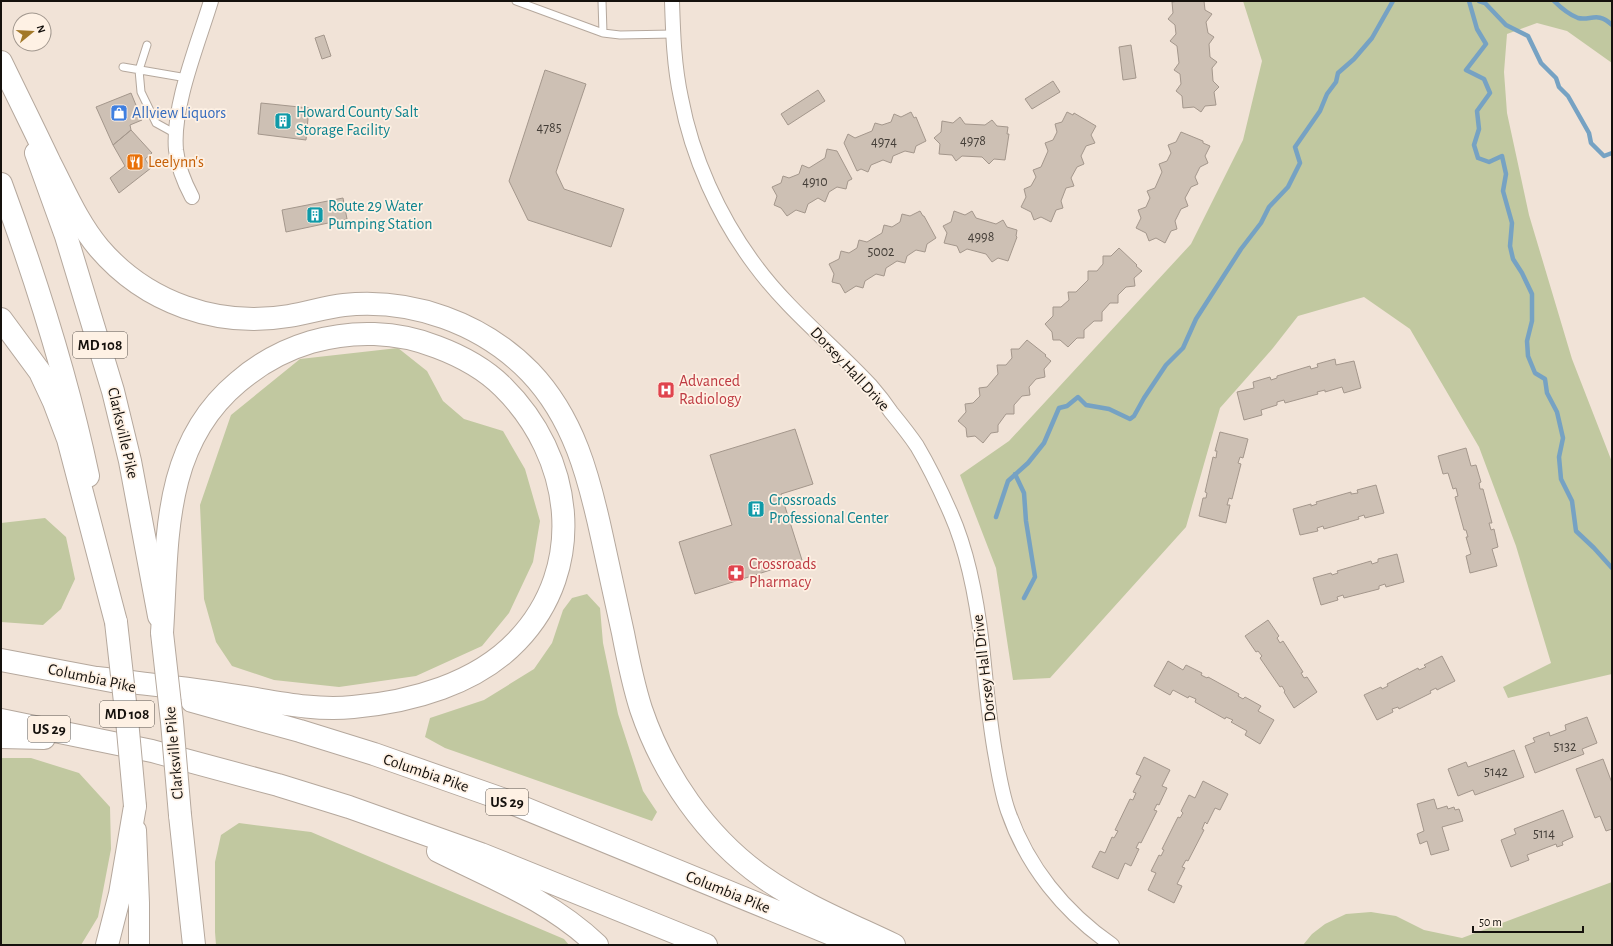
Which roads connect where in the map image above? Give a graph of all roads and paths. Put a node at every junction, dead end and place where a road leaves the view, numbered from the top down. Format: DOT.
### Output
graph roads {
  1 [pos="211,1"];
  2 [pos="516,1"];
  3 [pos="602,1"];
  4 [pos="672,1"];
  5 [pos="677,1"];
  6 [pos="603,33"];
  7 [pos="673,34"];
  8 [pos="147,45"];
  9 [pos="1,62"];
  10 [pos="1,67"];
  11 [pos="123,67"];
  12 [pos="139,70"];
  13 [pos="187,78"];
  14 [pos="176,134"];
  15 [pos="1,184"];
  16 [pos="192,197"];
  17 [pos="1,319"];
  18 [pos="116,622"];
  19 [pos="162,633"];
  20 [pos="1,660"];
  21 [pos="97,678"];
  22 [pos="1,720"];
  23 [pos="1,737"];
  24 [pos="98,739"];
  25 [pos="135,806"];
  26 [pos="349,807"];
  27 [pos="180,815"];
  28 [pos="107,945"];
  29 [pos="139,945"];
  30 [pos="183,945"];
  31 [pos="194,945"];
  32 [pos="597,945"];
  33 [pos="706,945"];
  34 [pos="858,945"];
  35 [pos="894,945"];
  36 [pos="1112,945"];
  1 -- 13 [label="street"];
  2 -- 6 [label="lane"];
  3 -- 6 [label="lane"];
  4 -- 7 [label="street, Dorsey Hall Drive"];
  5 -- 7 [label="street, Dorsey Hall Drive"];
  6 -- 7 [label="lane"];
  7 -- 36 [label="street, Dorsey Hall Drive"];
  8 -- 12 [label="lane"];
  9 -- 35 [label="main road"];
  10 -- 19 [label="main road, Clarksville Pike / MD 108"];
  11 -- 12 [label="lane"];
  12 -- 13 [label="lane"];
  12 -- 14 [label="lane"];
  13 -- 14 [label="street"];
  14 -- 16 [label="street"];
  15 -- 18 [label="main road, MD 108"];
  17 -- 18 [label="main road"];
  18 -- 25 [label="main road, MD 108, bridge"];
  19 -- 21 [label="main road"];
  19 -- 27 [label="main road, Clarksville Pike / MD 108, bridge"];
  20 -- 21 [label="main road, Columbia Pike / US 29"];
  21 -- 34 [label="main road, Columbia Pike / US 29"];
  22 -- 24 [label="main road, US 29"];
  23 -- 24 [label="main road"];
  24 -- 26 [label="main road, US 29"];
  25 -- 28 [label="main road"];
  25 -- 29 [label="main road, MD 108"];
  26 -- 32 [label="main road"];
  26 -- 33 [label="main road, US 29"];
  27 -- 30 [label="main road, MD 108"];
  27 -- 31 [label="main road, Clarksville Pike"];
}
